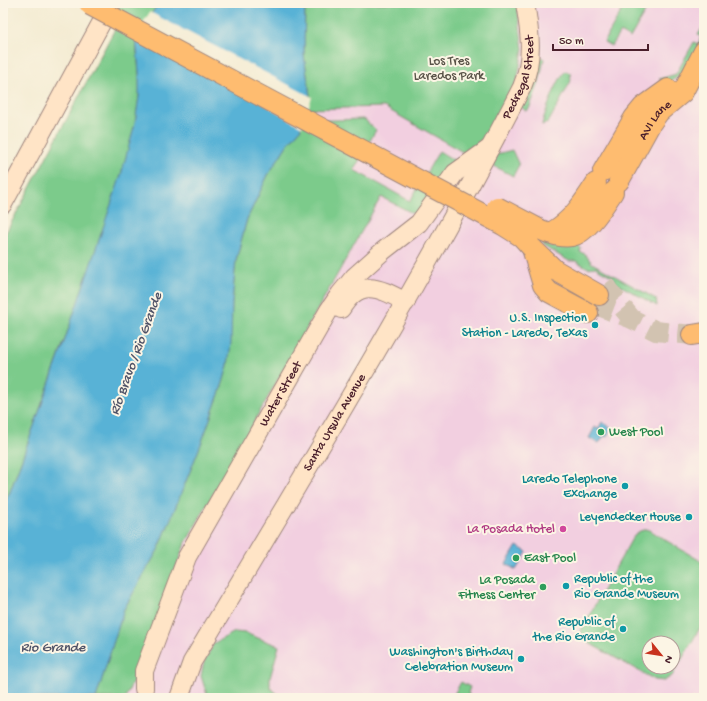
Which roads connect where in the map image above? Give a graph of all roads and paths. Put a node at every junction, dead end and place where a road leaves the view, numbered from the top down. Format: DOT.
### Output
graph roads {
  1 [pos="111,3"];
  2 [pos="525,3"];
  3 [pos="88,4"];
  4 [pos="700,58"];
  5 [pos="491,147"];
  6 [pos="471,170"];
  7 [pos="3,204"];
  8 [pos="596,299"];
  9 [pos="406,302"];
  10 [pos="143,694"];
  11 [pos="179,698"];
  1 -- 4 [label="main road, AVI Lane, bridge"];
  1 -- 7 [label="street"];
  2 -- 5 [label="street, Pedregal Street"];
  3 -- 8 [label="main road, bridge"];
  5 -- 6 [label="street, Santa Ursula Avenue"];
  6 -- 9 [label="street, Santa Ursula Avenue"];
  6 -- 10 [label="street, Water Street"];
  9 -- 10 [label="street, Water Street"];
  9 -- 11 [label="street, Santa Ursula Avenue"];
}
